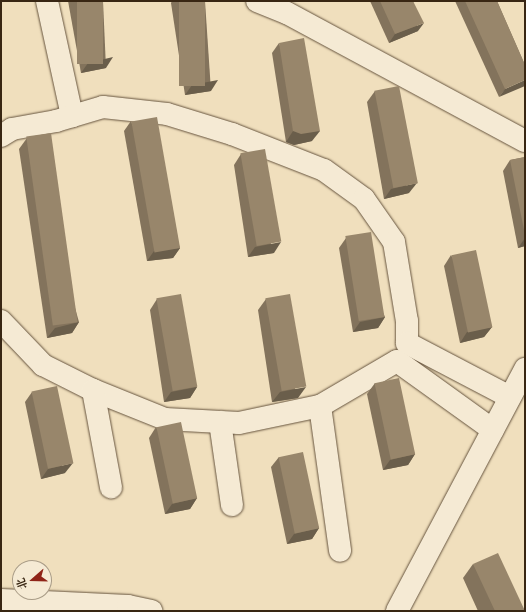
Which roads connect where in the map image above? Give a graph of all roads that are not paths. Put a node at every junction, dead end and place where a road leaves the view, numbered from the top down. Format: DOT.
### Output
graph roads {
  1 [pos="47,1"];
  2 [pos="257,1"];
  3 [pos="72,116"];
  4 [pos="1,136"];
  5 [pos="525,141"];
  6 [pos="1,321"];
  7 [pos="525,369"];
  8 [pos="93,390"];
  9 [pos="510,397"];
  10 [pos="320,406"];
  11 [pos="220,422"];
  12 [pos="493,430"];
  13 [pos="111,487"];
  14 [pos="232,505"];
  15 [pos="340,551"];
  16 [pos="1,600"];
  17 [pos="150,611"];
  18 [pos="397,611"];
  1 -- 3 [label="street"];
  2 -- 5 [label="street"];
  3 -- 4 [label="street"];
  3 -- 9 [label="street"];
  6 -- 8 [label="street"];
  7 -- 9 [label="street"];
  8 -- 11 [label="street"];
  8 -- 13 [label="street"];
  9 -- 12 [label="street"];
  10 -- 11 [label="street"];
  10 -- 12 [label="street"];
  10 -- 15 [label="street"];
  11 -- 14 [label="street"];
  12 -- 18 [label="street"];
  16 -- 17 [label="street"];
}
